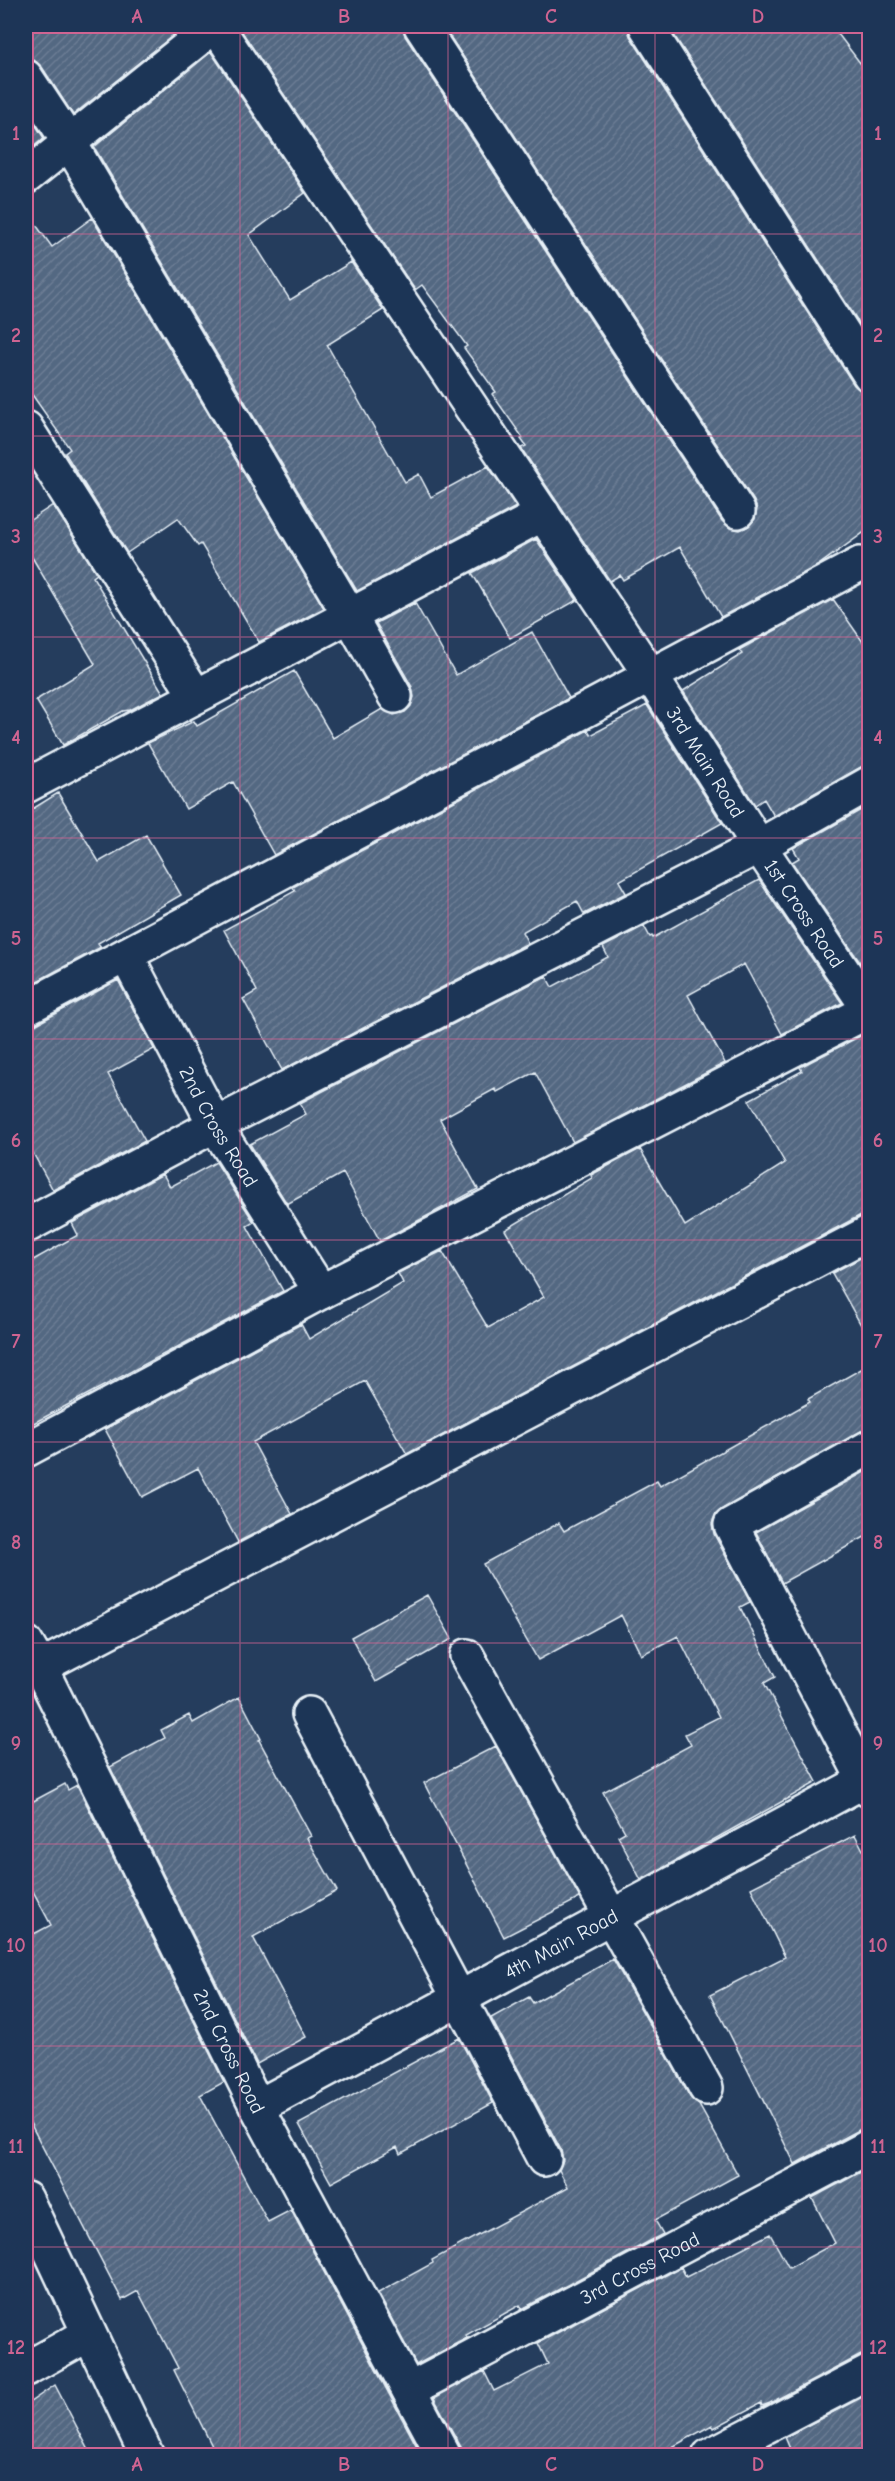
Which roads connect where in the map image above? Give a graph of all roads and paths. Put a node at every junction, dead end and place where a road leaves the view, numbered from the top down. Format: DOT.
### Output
graph roads {
  1 [pos="215,26"];
  2 [pos="421,26"];
  3 [pos="646,26"];
  4 [pos="26,77"];
  5 [pos="69,142"];
  6 [pos="26,177"];
  7 [pos="870,375"];
  8 [pos="26,428"];
  9 [pos="738,511"];
  10 [pos="543,514"];
  11 [pos="860,564"];
  12 [pos="350,616"];
  13 [pos="651,676"];
  14 [pos="196,696"];
  15 [pos="395,696"];
  16 [pos="870,783"];
  17 [pos="26,786"];
  18 [pos="759,846"];
  19 [pos="126,955"];
  20 [pos="26,1008"];
  21 [pos="869,1011"];
  22 [pos="215,1125"];
  23 [pos="26,1226"];
  24 [pos="870,1232"];
  25 [pos="321,1292"];
  26 [pos="870,1447"];
  27 [pos="26,1450"];
  28 [pos="33,1655"];
  29 [pos="467,1656"];
  30 [pos="309,1714"];
  31 [pos="867,1786"];
  32 [pos="613,1918"];
  33 [pos="458,2000"];
  34 [pos="706,2088"];
  35 [pos="257,2107"];
  36 [pos="870,2146"];
  37 [pos="544,2159"];
  38 [pos="26,2199"];
  39 [pos="89,2334"];
  40 [pos="26,2369"];
  41 [pos="870,2372"];
  42 [pos="409,2390"];
  43 [pos="147,2456"];
  44 [pos="444,2456"];
  45 [pos="709,2456"];
  1 -- 5 [label="street"];
  1 -- 10 [label="street, 3rd Main Road"];
  2 -- 9 [label="street"];
  3 -- 7 [label="street"];
  4 -- 5 [label="street"];
  5 -- 6 [label="street"];
  5 -- 12 [label="street"];
  8 -- 14 [label="street"];
  10 -- 12 [label="street"];
  10 -- 13 [label="street, 3rd Main Road"];
  11 -- 13 [label="street"];
  12 -- 14 [label="street"];
  12 -- 15 [label="street"];
  13 -- 18 [label="street, 3rd Main Road"];
  13 -- 19 [label="street"];
  14 -- 17 [label="street"];
  16 -- 18 [label="street"];
  18 -- 21 [label="street, 1st Cross Road"];
  18 -- 22 [label="street"];
  19 -- 20 [label="street"];
  19 -- 22 [label="street, 2nd Cross Road"];
  21 -- 25 [label="street"];
  22 -- 23 [label="street"];
  22 -- 25 [label="street, 2nd Cross Road"];
  24 -- 28 [label="street"];
  25 -- 27 [label="street"];
  26 -- 31 [label="street"];
  28 -- 35 [label="street, 2nd Cross Road"];
  29 -- 32 [label="street"];
  30 -- 33 [label="street"];
  31 -- 32 [label="street, 4th Main Road"];
  32 -- 33 [label="street, 4th Main Road"];
  32 -- 34 [label="street"];
  33 -- 35 [label="street, 4th Main Road"];
  33 -- 37 [label="street"];
  35 -- 42 [label="street, 2nd Cross Road"];
  36 -- 42 [label="street, 3rd Cross Road"];
  38 -- 39 [label="street"];
  39 -- 40 [label="street"];
  39 -- 43 [label="street"];
  41 -- 45 [label="street"];
  42 -- 44 [label="street, 2nd Cross Road"];
}
